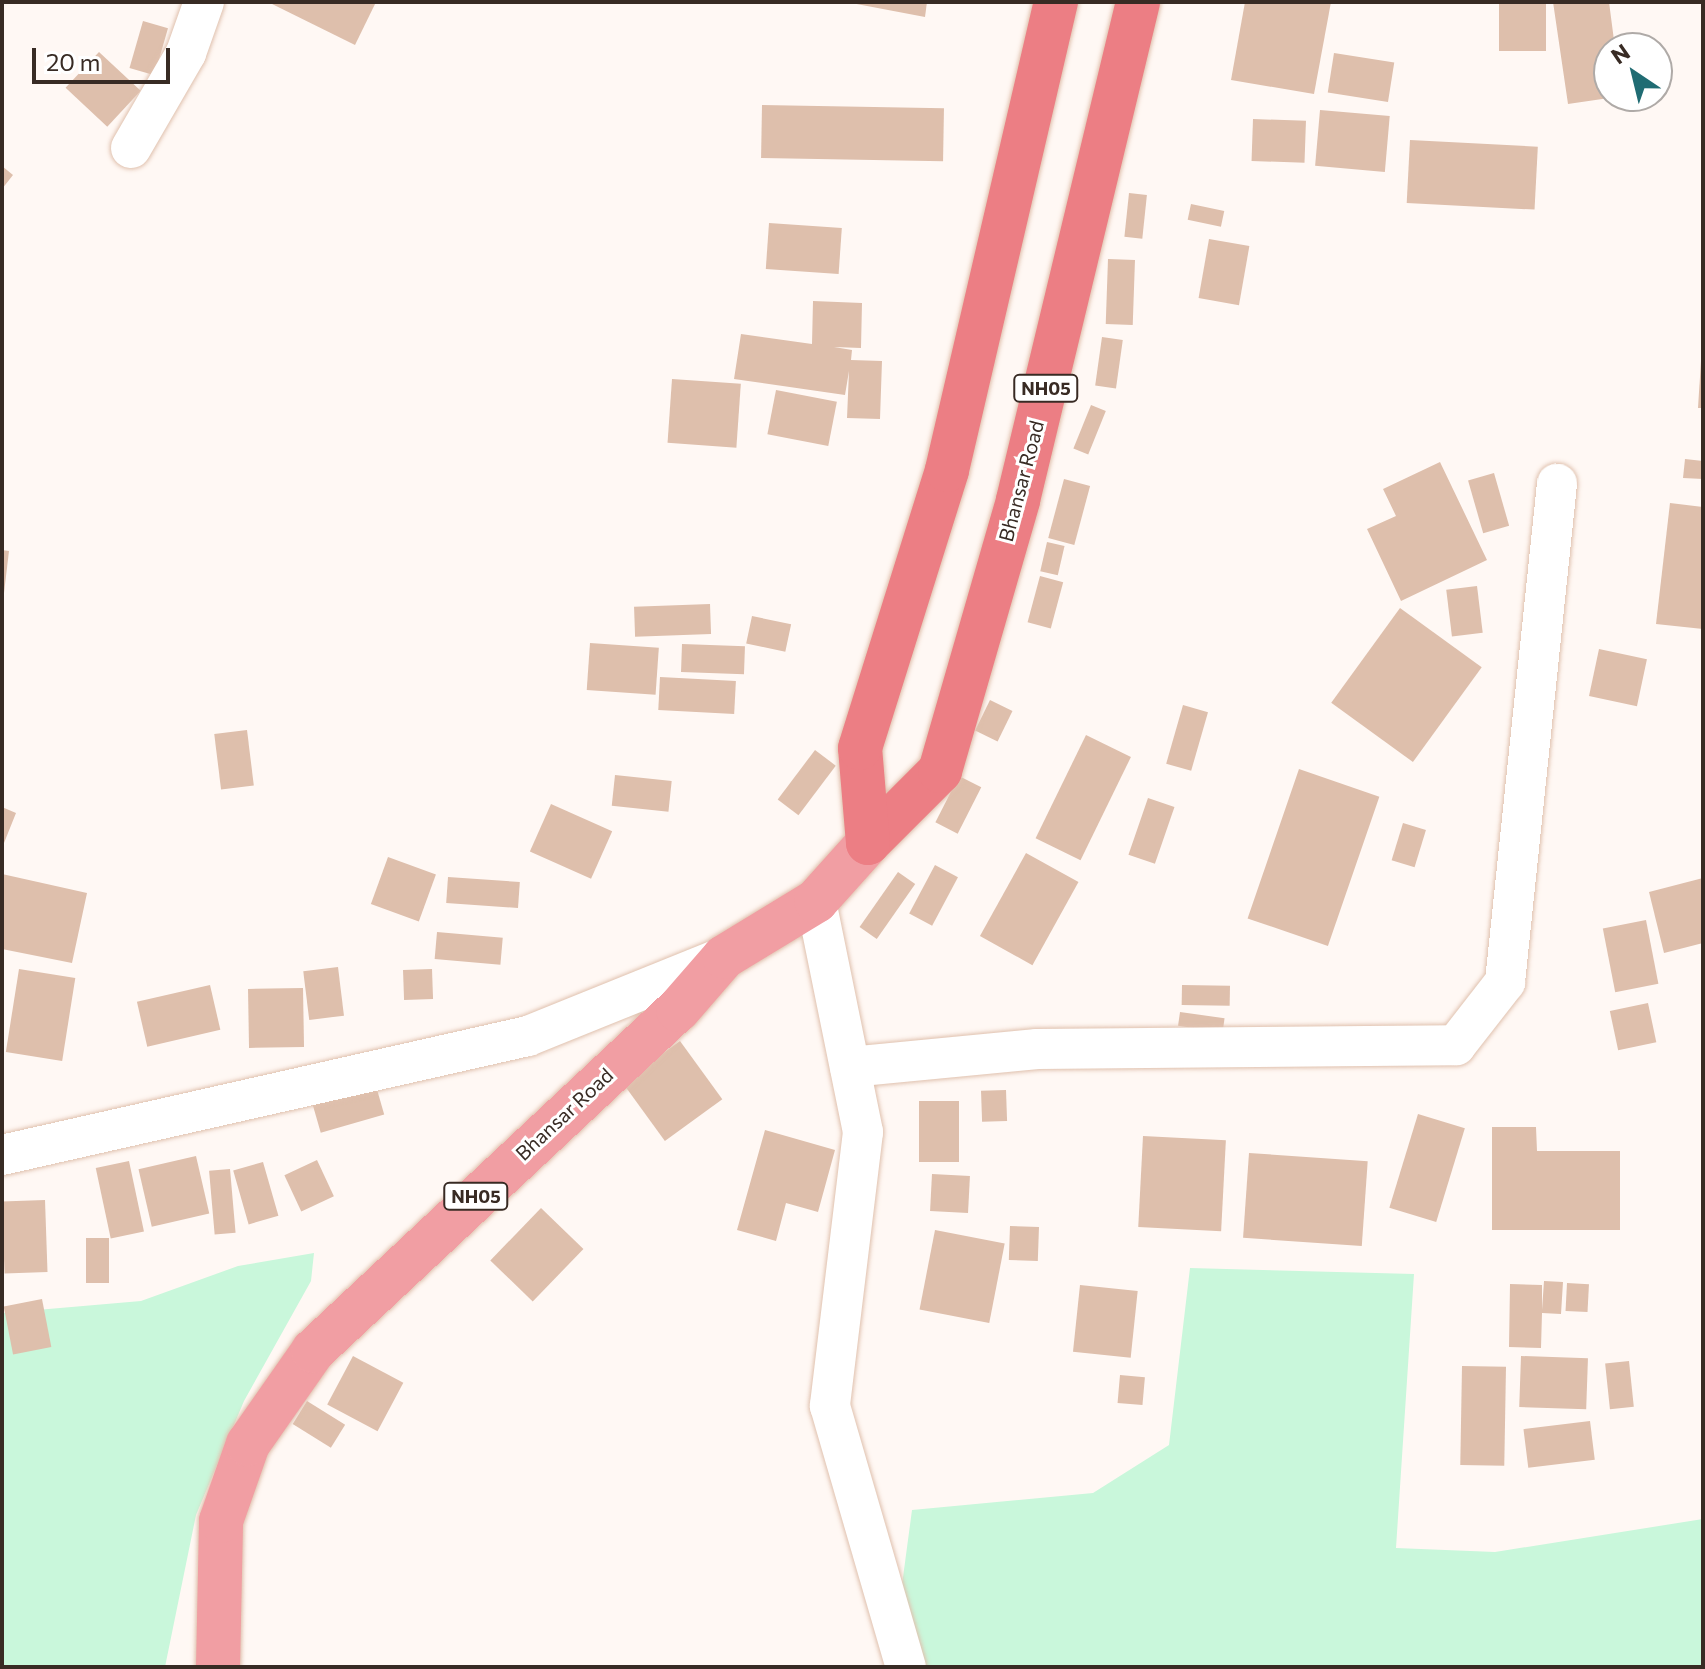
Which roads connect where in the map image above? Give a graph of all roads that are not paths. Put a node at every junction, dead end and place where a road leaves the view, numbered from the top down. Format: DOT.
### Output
graph roads {
  1 [pos="204,2"];
  2 [pos="1056,2"];
  3 [pos="1138,2"];
  4 [pos="131,148"];
  5 [pos="1557,484"];
  6 [pos="868,843"];
  7 [pos="816,901"];
  8 [pos="724,957"];
  9 [pos="850,1067"];
  10 [pos="2,1155"];
  11 [pos="220,1649"];
  12 [pos="906,1667"];
  1 -- 4 [label="street"];
  2 -- 6 [label="highway"];
  3 -- 6 [label="highway, Bhansar Road / NH05"];
  5 -- 9 [label="street"];
  6 -- 7 [label="main road, Bhansar Road / NH05"];
  7 -- 8 [label="main road, Bhansar Road / NH05"];
  7 -- 9 [label="street"];
  8 -- 10 [label="street"];
  8 -- 11 [label="main road, Bhansar Road / NH05"];
  9 -- 12 [label="street"];
}
